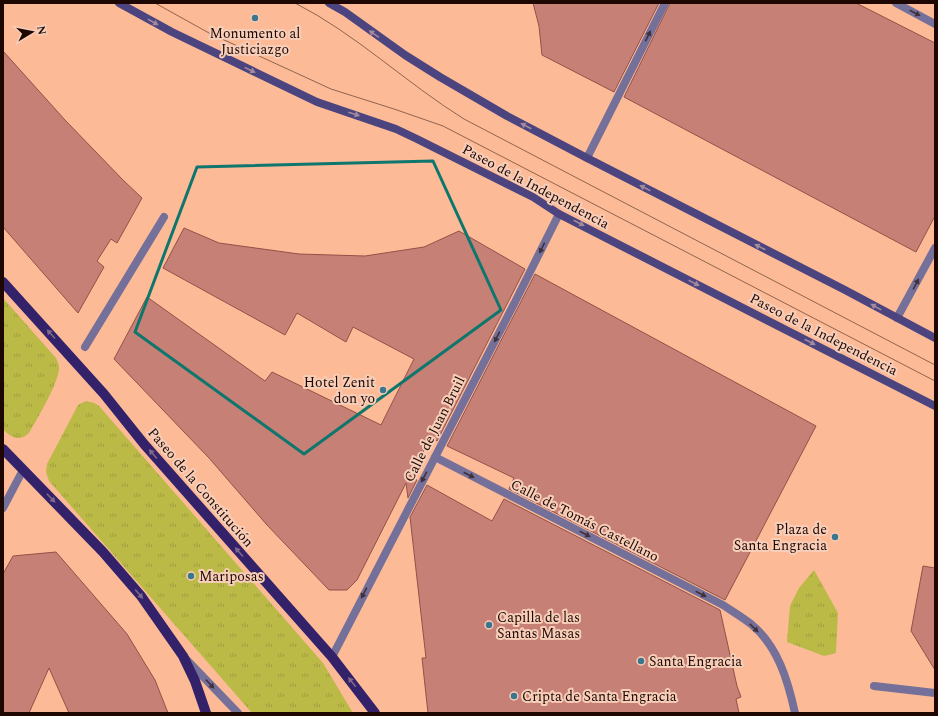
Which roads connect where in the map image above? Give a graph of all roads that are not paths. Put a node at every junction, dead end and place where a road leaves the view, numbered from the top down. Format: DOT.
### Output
graph roads {
  1 [pos="118,3"];
  2 [pos="329,3"];
  3 [pos="665,3"];
  4 [pos="896,3"];
  5 [pos="935,24"];
  6 [pos="587,158"];
  7 [pos="559,214"];
  8 [pos="164,217"];
  9 [pos="935,248"];
  10 [pos="3,282"];
  11 [pos="897,318"];
  12 [pos="935,338"];
  13 [pos="84,347"];
  14 [pos="935,406"];
  15 [pos="3,449"];
  16 [pos="435,457"];
  17 [pos="23,470"];
  18 [pos="3,508"];
  19 [pos="183,656"];
  20 [pos="332,657"];
  21 [pos="874,686"];
  22 [pos="935,693"];
  23 [pos="206,713"];
  24 [pos="238,713"];
  25 [pos="375,713"];
  26 [pos="795,713"];
  1 -- 7 [label="street, Paseo de la Independencia, one-way"];
  6 -- 2 [label="street, one-way"];
  6 -- 3 [label="street, one-way"];
  4 -- 5 [label="street, one-way"];
  11 -- 6 [label="street, one-way"];
  7 -- 14 [label="street, Paseo de la Independencia, one-way"];
  7 -- 16 [label="street, Calle de Juan Bruil, one-way"];
  8 -- 13 [label="street"];
  11 -- 9 [label="street, one-way"];
  20 -- 10 [label="main road, Paseo de la Constitución, one-way"];
  11 -- 12 [label="street"];
  15 -- 17 [label="main road"];
  16 -- 20 [label="street, Calle de Juan Bruil, one-way"];
  16 -- 26 [label="street, Calle de Tomás Castellano, one-way"];
  17 -- 18 [label="street"];
  17 -- 19 [label="main road, one-way"];
  19 -- 23 [label="main road"];
  19 -- 24 [label="street, one-way"];
  25 -- 20 [label="main road, Paseo de la Constitución, one-way"];
  21 -- 22 [label="street"];
}
